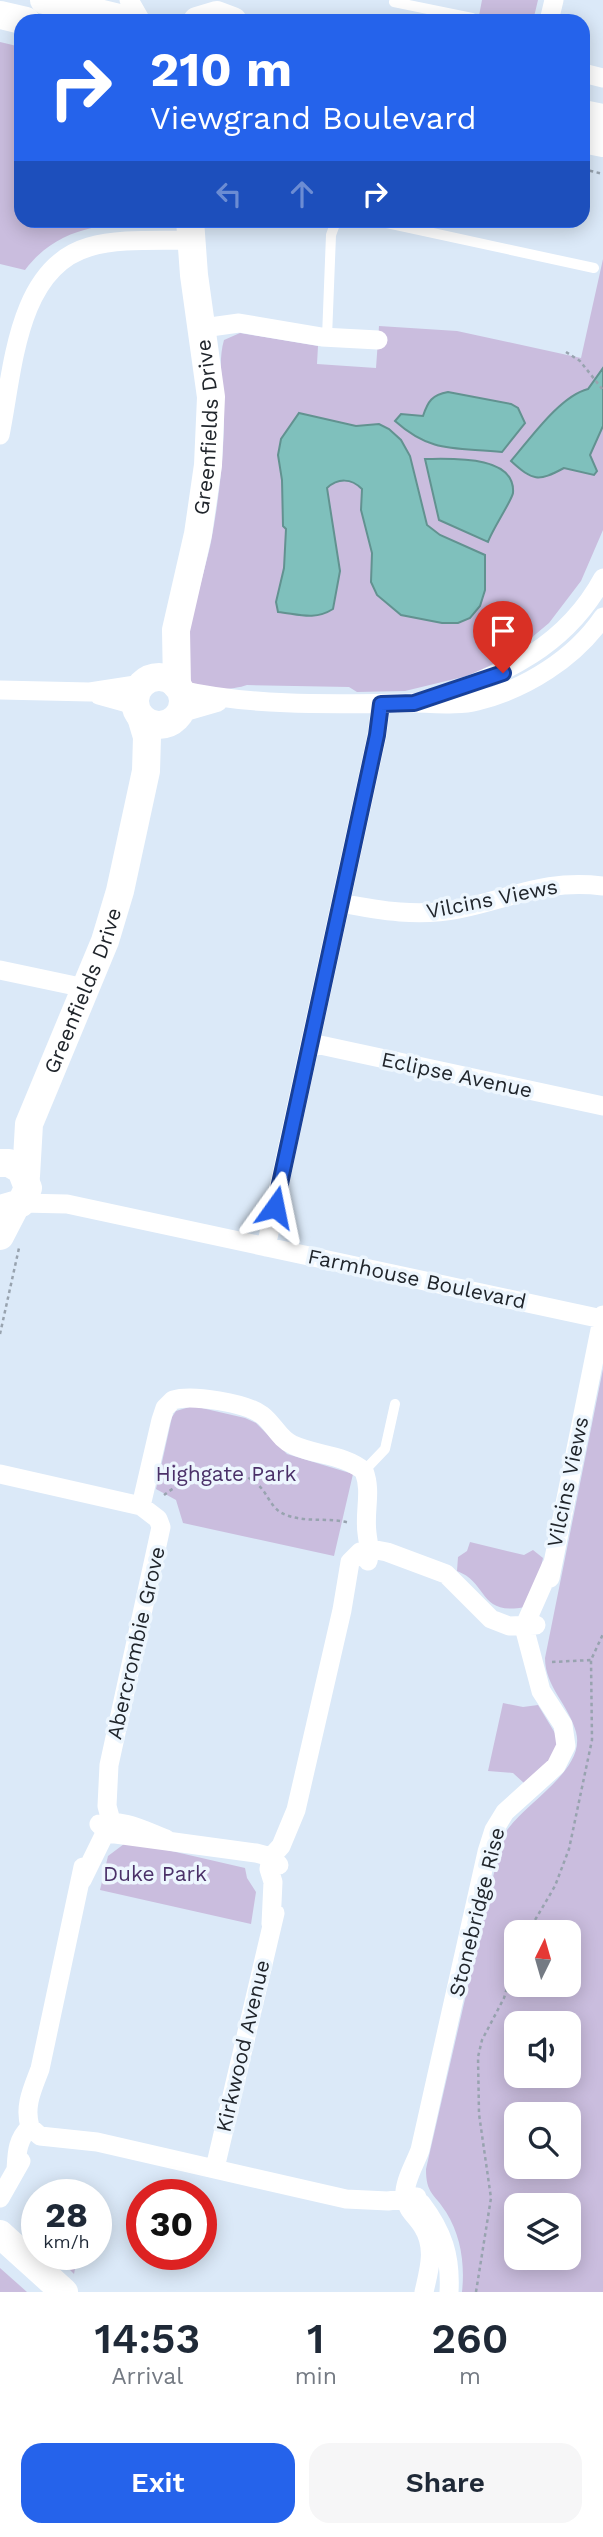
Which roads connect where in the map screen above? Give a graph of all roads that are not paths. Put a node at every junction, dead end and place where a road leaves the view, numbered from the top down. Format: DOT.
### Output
graph roads {
  1 [pos="44,0"];
  2 [pos="429,0"];
  3 [pos="394,2"];
  4 [pos="434,10"];
  5 [pos="103,14"];
  6 [pos="453,14"];
  7 [pos="336,228"];
  8 [pos="410,228"];
  9 [pos="190,230"];
  10 [pos="594,268"];
  11 [pos="203,328"];
  12 [pos="327,337"];
  13 [pos="378,340"];
  14 [pos="0,435"];
  15 [pos="603,578"];
  16 [pos="575,619"];
  17 [pos="600,629"];
  18 [pos="176,630"];
  19 [pos="0,690"];
  20 [pos="142,696"];
  21 [pos="176,703"];
  22 [pos="414,703"];
  23 [pos="381,704"];
  24 [pos="146,771"];
  25 [pos="603,886"];
  26 [pos="341,903"];
  27 [pos="0,971"];
  28 [pos="85,988"];
  29 [pos="311,1043"];
  30 [pos="603,1106"];
  31 [pos="29,1124"];
  32 [pos="0,1161"];
  33 [pos="13,1207"];
  34 [pos="266,1247"];
  35 [pos="603,1317"];
  36 [pos="395,1404"];
  37 [pos="364,1471"];
  38 [pos="0,1474"];
  39 [pos="369,1493"];
  40 [pos="141,1506"];
  41 [pos="367,1554"];
  42 [pos="528,1622"];
  43 [pos="106,1826"];
  44 [pos="273,1864"];
  45 [pos="37,2129"];
  46 [pos="215,2168"];
  47 [pos="0,2198"];
  48 [pos="413,2202"];
  49 [pos="0,2234"];
  50 [pos="0,2257"];
  51 [pos="426,2283"];
  52 [pos="449,2284"];
  53 [pos="38,2292"];
  54 [pos="64,2292"];
  1 -- 5 [label="street"];
  2 -- 4 [label="lane"];
  3 -- 4 [label="lane"];
  4 -- 6 [label="lane"];
  7 -- 12 [label="lane"];
  8 -- 10 [label="lane"];
  9 -- 11 [label="street, Greenfields Drive"];
  9 -- 14 [label="street"];
  11 -- 12 [label="street"];
  11 -- 18 [label="street, Greenfields Drive"];
  12 -- 13 [label="street"];
  15 -- 16 [label="street"];
  16 -- 17 [label="street"];
  16 -- 22 [label="street"];
  17 -- 22 [label="street"];
  18 -- 20 [label="street, Greenfields Drive"];
  18 -- 21 [label="street, Greenfields Drive"];
  19 -- 20 [label="street"];
  20 -- 21 [label="street"];
  20 -- 21 [label="street"];
  20 -- 24 [label="street, Greenfields Drive"];
  21 -- 23 [label="street"];
  21 -- 24 [label="street, Greenfields Drive"];
  22 -- 23 [label="street"];
  23 -- 26 [label="street"];
  24 -- 28 [label="street, Greenfields Drive"];
  25 -- 26 [label="street, Vilcins Views"];
  26 -- 29 [label="street"];
  27 -- 28 [label="street"];
  28 -- 31 [label="street, Greenfields Drive"];
  29 -- 30 [label="street, Eclipse Avenue"];
  29 -- 34 [label="street"];
  31 -- 32 [label="street, Greenfields Drive"];
  31 -- 33 [label="street, Greenfields Drive"];
  32 -- 33 [label="street"];
  33 -- 34 [label="street, Farmhouse Boulevard"];
  34 -- 35 [label="street, Farmhouse Boulevard"];
  35 -- 42 [label="street, Vilcins Views"];
  36 -- 37 [label="lane"];
  37 -- 39 [label="street"];
  37 -- 40 [label="street"];
  38 -- 40 [label="street"];
  39 -- 41 [label="street"];
  39 -- 41 [label="street"];
  40 -- 43 [label="street, Abercrombie Grove"];
  41 -- 42 [label="street"];
  41 -- 44 [label="street, Kirkwood Avenue"];
  42 -- 48 [label="street, Stonebridge Rise"];
  43 -- 44 [label="street"];
  43 -- 45 [label="street"];
  44 -- 46 [label="street, Kirkwood Avenue"];
  45 -- 46 [label="street"];
  45 -- 47 [label="street"];
  46 -- 48 [label="street"];
  48 -- 51 [label="street"];
  48 -- 52 [label="street"];
  49 -- 54 [label="street"];
  50 -- 53 [label="street"];
  51 -- 52 [label="lane"];
}
